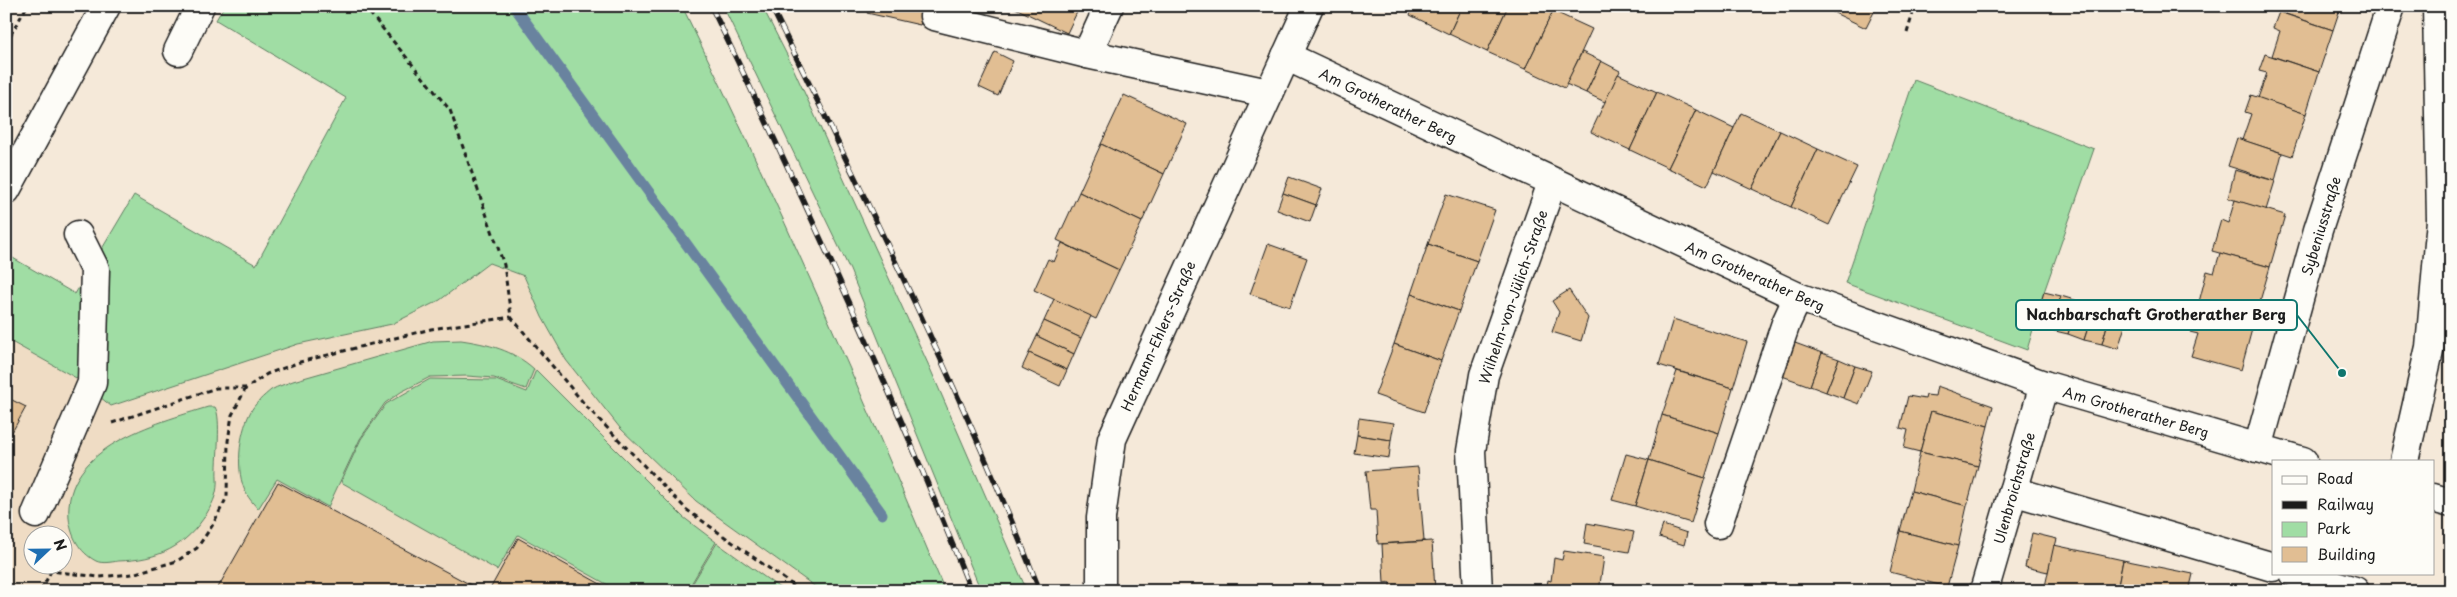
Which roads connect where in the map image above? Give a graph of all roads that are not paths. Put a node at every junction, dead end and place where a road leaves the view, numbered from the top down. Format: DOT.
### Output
graph roads {
  1 [pos="106,6"];
  2 [pos="200,6"];
  3 [pos="939,6"];
  4 [pos="1109,6"];
  5 [pos="1309,6"];
  6 [pos="2391,6"];
  7 [pos="2437,6"];
  8 [pos="178,51"];
  9 [pos="1087,54"];
  10 [pos="1286,56"];
  11 [pos="1268,93"];
  12 [pos="1552,183"];
  13 [pos="6,190"];
  14 [pos="71,247"];
  15 [pos="1798,297"];
  16 [pos="2044,385"];
  17 [pos="2258,448"];
  18 [pos="2299,460"];
  19 [pos="2404,460"];
  20 [pos="2012,492"];
  21 [pos="2434,498"];
  22 [pos="2451,503"];
  23 [pos="36,514"];
  24 [pos="1718,524"];
  25 [pos="2272,567"];
  26 [pos="2297,574"];
  27 [pos="1101,591"];
  28 [pos="1478,591"];
  29 [pos="1984,591"];
  30 [pos="2355,591"];
  1 -- 13 [label="street"];
  2 -- 8 [label="street"];
  3 -- 9 [label="street"];
  4 -- 9 [label="street"];
  5 -- 10 [label="street, Hermann-Ehlers-Straße"];
  6 -- 17 [label="street, Sybeniusstraße"];
  7 -- 19 [label="street"];
  9 -- 11 [label="street"];
  10 -- 11 [label="street, Hermann-Ehlers-Straße"];
  10 -- 12 [label="street, Am Grotherather Berg"];
  11 -- 27 [label="street, Hermann-Ehlers-Straße"];
  12 -- 15 [label="street, Am Grotherather Berg"];
  12 -- 28 [label="street, Wilhelm-von-Jülich-Straße"];
  14 -- 23 [label="street"];
  15 -- 16 [label="street, Am Grotherather Berg"];
  15 -- 24 [label="street"];
  16 -- 17 [label="street, Am Grotherather Berg"];
  16 -- 20 [label="street, Ulenbroichstraße"];
  17 -- 18 [label="street, Am Grotherather Berg"];
  20 -- 25 [label="street"];
  20 -- 29 [label="street, Ulenbroichstraße"];
  21 -- 22 [label="street"];
  26 -- 30 [label="street"];
}
